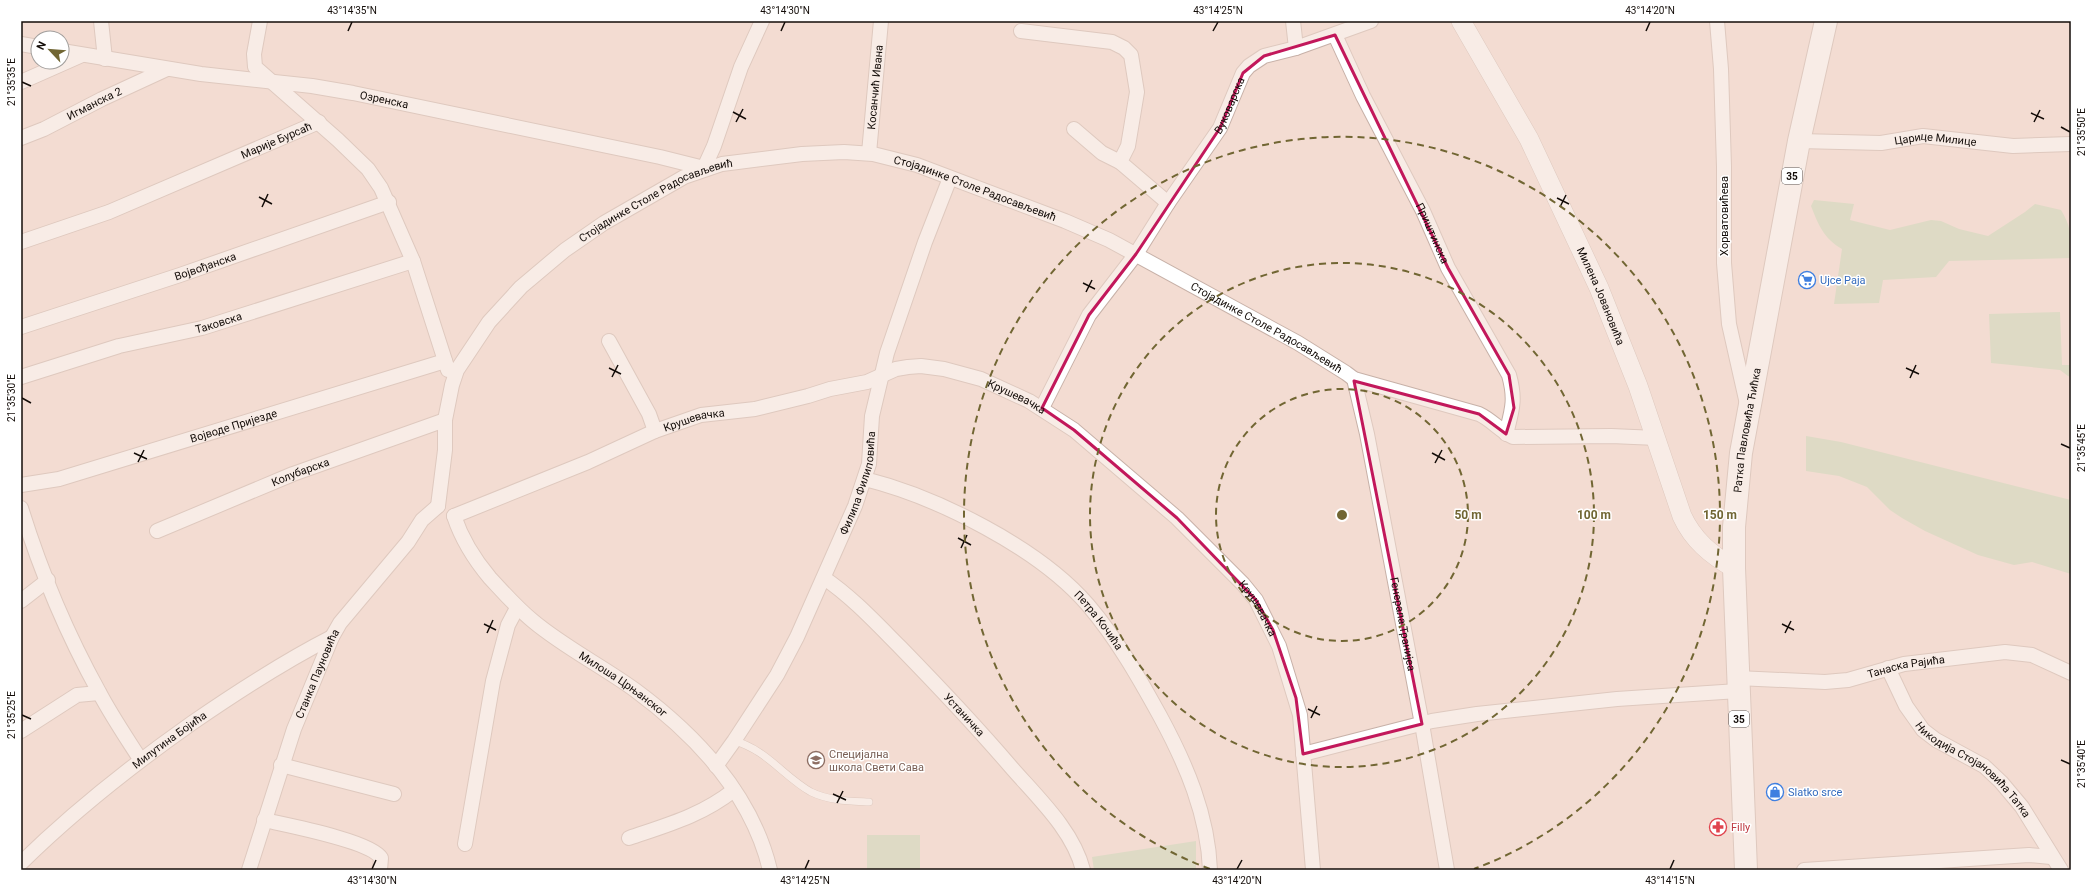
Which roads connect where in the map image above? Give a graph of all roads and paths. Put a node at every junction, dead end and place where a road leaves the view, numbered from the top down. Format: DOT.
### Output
graph roads {
  1 [pos="101,21"];
  2 [pos="260,21"];
  3 [pos="762,21"];
  4 [pos="881,21"];
  5 [pos="1293,21"];
  6 [pos="1371,21"];
  7 [pos="1461,21"];
  8 [pos="1717,21"];
  9 [pos="1826,21"];
  10 [pos="1021,31"];
  11 [pos="1335,35"];
  12 [pos="1296,48"];
  13 [pos="70,53"];
  14 [pos="82,55"];
  15 [pos="105,59"];
  16 [pos="166,69"];
  17 [pos="269,81"];
  18 [pos="21,82"];
  19 [pos="319,122"];
  20 [pos="1074,129"];
  21 [pos="21,138"];
  22 [pos="1799,141"];
  23 [pos="2071,144"];
  24 [pos="869,153"];
  25 [pos="1120,162"];
  26 [pos="704,168"];
  27 [pos="950,178"];
  28 [pos="389,202"];
  29 [pos="1168,203"];
  30 [pos="21,242"];
  31 [pos="1136,254"];
  32 [pos="413,261"];
  33 [pos="21,327"];
  34 [pos="609,341"];
  35 [pos="445,361"];
  36 [pos="881,375"];
  37 [pos="21,377"];
  38 [pos="1354,379"];
  39 [pos="452,385"];
  40 [pos="1042,408"];
  41 [pos="1749,408"];
  42 [pos="445,420"];
  43 [pos="655,431"];
  44 [pos="1506,434"];
  45 [pos="1657,438"];
  46 [pos="865,479"];
  47 [pos="21,485"];
  48 [pos="438,506"];
  49 [pos="21,508"];
  50 [pos="454,516"];
  51 [pos="158,530"];
  52 [pos="1734,568"];
  53 [pos="824,578"];
  54 [pos="48,580"];
  55 [pos="21,601"];
  56 [pos="517,608"];
  57 [pos="332,637"];
  58 [pos="1888,668"];
  59 [pos="2071,673"];
  60 [pos="1738,684"];
  61 [pos="99,693"];
  62 [pos="1422,724"];
  63 [pos="21,731"];
  64 [pos="734,741"];
  65 [pos="1303,754"];
  66 [pos="140,759"];
  67 [pos="281,765"];
  68 [pos="716,766"];
  69 [pos="734,790"];
  70 [pos="394,794"];
  71 [pos="869,802"];
  72 [pos="264,820"];
  73 [pos="629,838"];
  74 [pos="465,844"];
  75 [pos="2051,857"];
  76 [pos="21,863"];
  77 [pos="249,870"];
  78 [pos="380,870"];
  79 [pos="770,870"];
  80 [pos="1083,870"];
  81 [pos="1210,870"];
  82 [pos="1313,870"];
  83 [pos="1447,870"];
  84 [pos="1746,870"];
  85 [pos="1804,870"];
  86 [pos="2061,870"];
  1 -- 15 [label="street"];
  2 -- 17 [label="street"];
  3 -- 26 [label="street"];
  4 -- 24 [label="street, Косанчић Ивана"];
  5 -- 12 [label="street"];
  6 -- 11 [label="street, Вуковарска"];
  7 -- 45 [label="main road, Милена Јовановића"];
  8 -- 41 [label="street, Хорватовићева"];
  9 -- 22 [label="main road, Ратка Павловића Ћићка / 35"];
  10 -- 25 [label="street"];
  11 -- 12 [label="street, Вуковарска"];
  11 -- 44 [label="street, Приштинска"];
  12 -- 29 [label="street, Вуковарска"];
  13 -- 14 [label="street, Озренска"];
  14 -- 15 [label="street, Озренска"];
  14 -- 18 [label="street"];
  15 -- 16 [label="street, Озренска"];
  16 -- 17 [label="street, Озренска"];
  16 -- 21 [label="street, Игманска 2"];
  17 -- 19 [label="street"];
  17 -- 26 [label="street, Озренска"];
  19 -- 28 [label="street, Марије Бурсаћ"];
  19 -- 30 [label="street, Марије Бурсаћ"];
  20 -- 25 [label="street"];
  22 -- 23 [label="street, Царице Милице"];
  22 -- 41 [label="main road, Ратка Павловића Ћићка / 35"];
  24 -- 26 [label="street, Стојадинке Столе Радосављевић"];
  24 -- 27 [label="street, Стојадинке Столе Радосављевић"];
  25 -- 29 [label="street"];
  26 -- 39 [label="street, Стојадинке Столе Радосављевић"];
  27 -- 31 [label="street, Стојадинке Столе Радосављевић"];
  27 -- 36 [label="street, Филипа Филиповића"];
  28 -- 32 [label="street, Марије Бурсаћ"];
  28 -- 33 [label="street, Војвођанска"];
  29 -- 31 [label="street, Вуковарска"];
  31 -- 38 [label="street, Стојадинке Столе Радосављевић"];
  31 -- 40 [label="street, Вуковарска"];
  32 -- 35 [label="street, Марије Бурсаћ"];
  32 -- 37 [label="street, Таковска"];
  34 -- 43 [label="street"];
  35 -- 39 [label="street, Марије Бурсаћ"];
  35 -- 47 [label="street, Војводе Пријезде"];
  36 -- 40 [label="street, Крушевачка"];
  36 -- 43 [label="street, Крушевачка"];
  36 -- 46 [label="street, Филипа Филиповића"];
  38 -- 44 [label="street, Стојадинке Столе Радосављевић"];
  38 -- 62 [label="street, Генерала Транијеа"];
  39 -- 42 [label="street, Стојадинке Столе Радосављевић"];
  40 -- 65 [label="street, Крушевачка"];
  41 -- 52 [label="main road, Ратка Павловића Ћићка / 35"];
  42 -- 48 [label="street, Стојадинке Столе Радосављевић"];
  42 -- 51 [label="street, Колубарска"];
  43 -- 50 [label="street, Крушевачка"];
  44 -- 45 [label="street"];
  45 -- 52 [label="main road, Милена Јовановића"];
  46 -- 53 [label="street, Филипа Филиповића"];
  46 -- 81 [label="street, Петра Кочића"];
  48 -- 50 [label="street"];
  48 -- 57 [label="street, Станка Пауновића"];
  49 -- 54 [label="street"];
  50 -- 56 [label="street, Милоша Црњанског"];
  52 -- 60 [label="main road, Ратка Павловића Ћићка / 35"];
  53 -- 64 [label="street, Филипа Филиповића"];
  53 -- 80 [label="street, Устаничка"];
  54 -- 55 [label="street"];
  54 -- 61 [label="street"];
  56 -- 68 [label="street, Милоша Црњанског"];
  56 -- 74 [label="street"];
  57 -- 66 [label="street, Милутина Бојића"];
  57 -- 67 [label="street, Станка Пауновића"];
  58 -- 59 [label="street, Танаска Рајића"];
  58 -- 60 [label="street, Танаска Рајића"];
  58 -- 75 [label="street, Никодија Стојановића Татка"];
  60 -- 62 [label="street, Танаска Рајића"];
  60 -- 84 [label="main road, Ратка Павловића Ћићка / 35"];
  61 -- 63 [label="street"];
  61 -- 66 [label="street"];
  62 -- 65 [label="street, Танаска Рајића"];
  62 -- 83 [label="street, Генерала Транијеа"];
  64 -- 68 [label="street, Филипа Филиповића"];
  64 -- 71 [label="lane"];
  65 -- 82 [label="street, Крушевачка"];
  66 -- 76 [label="street, Милутина Бојића"];
  67 -- 70 [label="street"];
  67 -- 72 [label="street, Станка Пауновића"];
  68 -- 69 [label="street, Милоша Црњанског"];
  69 -- 73 [label="street"];
  69 -- 79 [label="street, Милоша Црњанског"];
  72 -- 77 [label="street, Станка Пауновића"];
  72 -- 78 [label="street"];
  75 -- 85 [label="street"];
  75 -- 86 [label="street, Никодија Стојановића Татка"];
}
